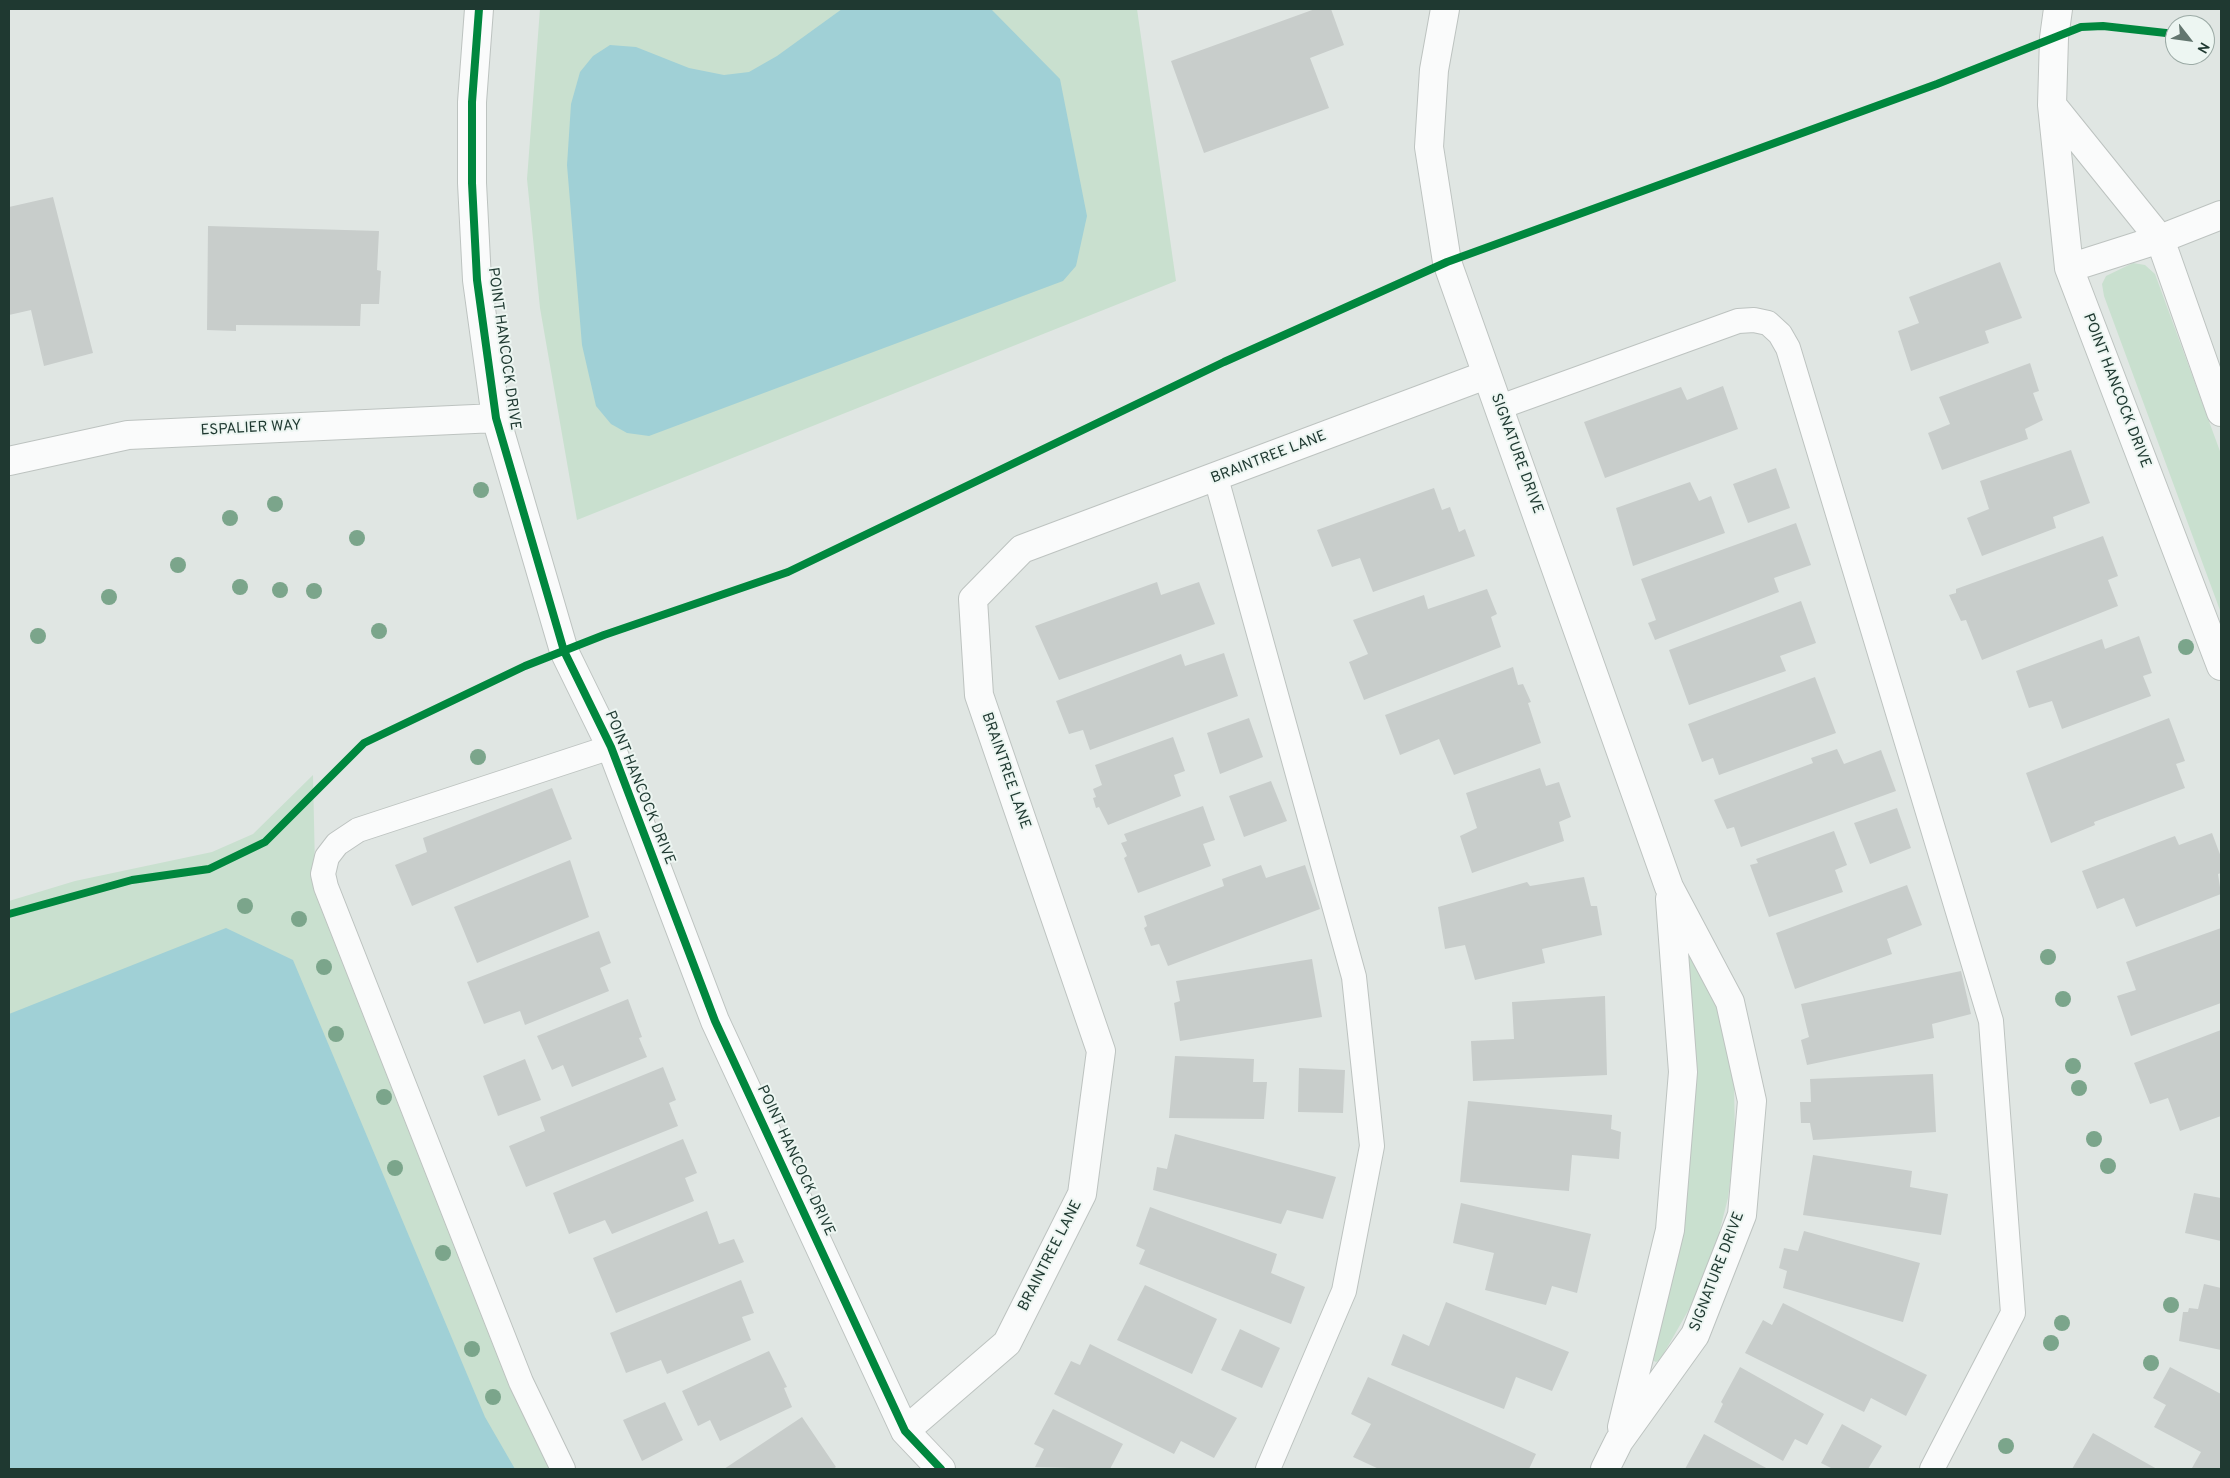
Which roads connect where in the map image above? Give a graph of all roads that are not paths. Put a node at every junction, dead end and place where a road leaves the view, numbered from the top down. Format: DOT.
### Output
graph roads {
  1 [pos="479,9"];
  2 [pos="1445,9"];
  3 [pos="2058,9"];
  4 [pos="2052,105"];
  5 [pos="2221,215"];
  6 [pos="2160,239"];
  7 [pos="2069,268"];
  8 [pos="1486,375"];
  9 [pos="1500,407"];
  10 [pos="2221,412"];
  11 [pos="496,418"];
  12 [pos="9,461"];
  13 [pos="1216,478"];
  14 [pos="2221,666"];
  15 [pos="611,747"];
  16 [pos="1669,888"];
  17 [pos="905,1431"];
  18 [pos="1619,1441"];
  19 [pos="563,1469"];
  20 [pos="940,1469"];
  21 [pos="1268,1469"];
  22 [pos="1605,1469"];
  23 [pos="1932,1469"];
  1 -- 11 [label="street, POINT HANCOCK DRIVE"];
  2 -- 8 [label="street, SIGNATURE DRIVE"];
  3 -- 4 [label="street, POINT HANCOCK DRIVE"];
  4 -- 6 [label="street"];
  4 -- 7 [label="street, POINT HANCOCK DRIVE"];
  5 -- 6 [label="street"];
  6 -- 7 [label="street"];
  6 -- 10 [label="street"];
  7 -- 14 [label="street, POINT HANCOCK DRIVE"];
  8 -- 9 [label="street, SIGNATURE DRIVE"];
  8 -- 13 [label="street, BRAINTREE LANE"];
  9 -- 16 [label="street, SIGNATURE DRIVE"];
  9 -- 23 [label="lane"];
  11 -- 12 [label="street, ESPALIER WAY"];
  11 -- 15 [label="street, POINT HANCOCK DRIVE"];
  13 -- 17 [label="street, BRAINTREE LANE"];
  13 -- 21 [label="lane"];
  15 -- 17 [label="street, POINT HANCOCK DRIVE"];
  15 -- 19 [label="lane"];
  16 -- 18 [label="street, SIGNATURE DRIVE"];
  16 -- 18 [label="street, SIGNATURE DRIVE"];
  17 -- 20 [label="street, POINT HANCOCK DRIVE"];
  18 -- 22 [label="street, SIGNATURE DRIVE"];
}
